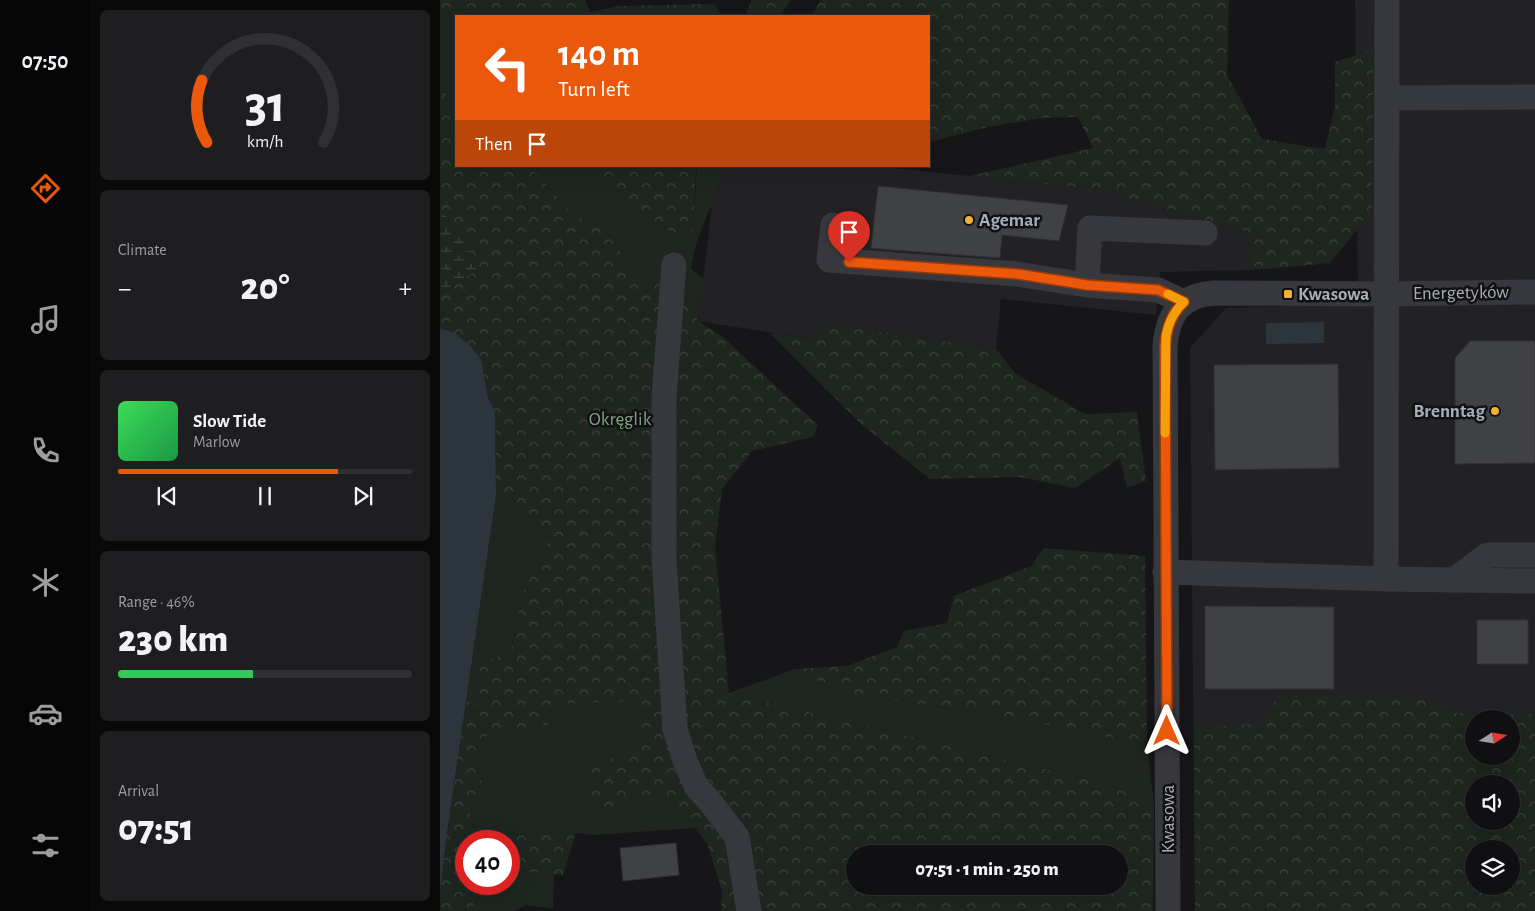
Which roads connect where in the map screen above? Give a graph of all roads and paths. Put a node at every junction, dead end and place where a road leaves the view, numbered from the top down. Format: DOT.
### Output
graph roads {
  1 [pos="1387,0"];
  2 [pos="1535,97"];
  3 [pos="1387,98"];
  4 [pos="833,225"];
  5 [pos="1205,232"];
  6 [pos="674,265"];
  7 [pos="1087,285"];
  8 [pos="1535,292"];
  9 [pos="1386,294"];
  10 [pos="1184,302"];
  11 [pos="1535,555"];
  12 [pos="1166,572"];
  13 [pos="1386,579"];
  14 [pos="1454,580"];
  15 [pos="1535,581"];
  16 [pos="749,911"];
  17 [pos="1168,911"];
  1 -- 3 [label="street"];
  2 -- 3 [label="street"];
  3 -- 9 [label="street"];
  4 -- 7 [label="street"];
  5 -- 7 [label="street"];
  6 -- 16 [label="street"];
  7 -- 10 [label="street"];
  8 -- 9 [label="street, Energetyków"];
  9 -- 10 [label="street"];
  9 -- 13 [label="street"];
  10 -- 12 [label="street, Kwasowa"];
  11 -- 14 [label="street"];
  12 -- 13 [label="street"];
  12 -- 17 [label="street, Kwasowa"];
  13 -- 14 [label="street"];
  14 -- 15 [label="street"];
}
